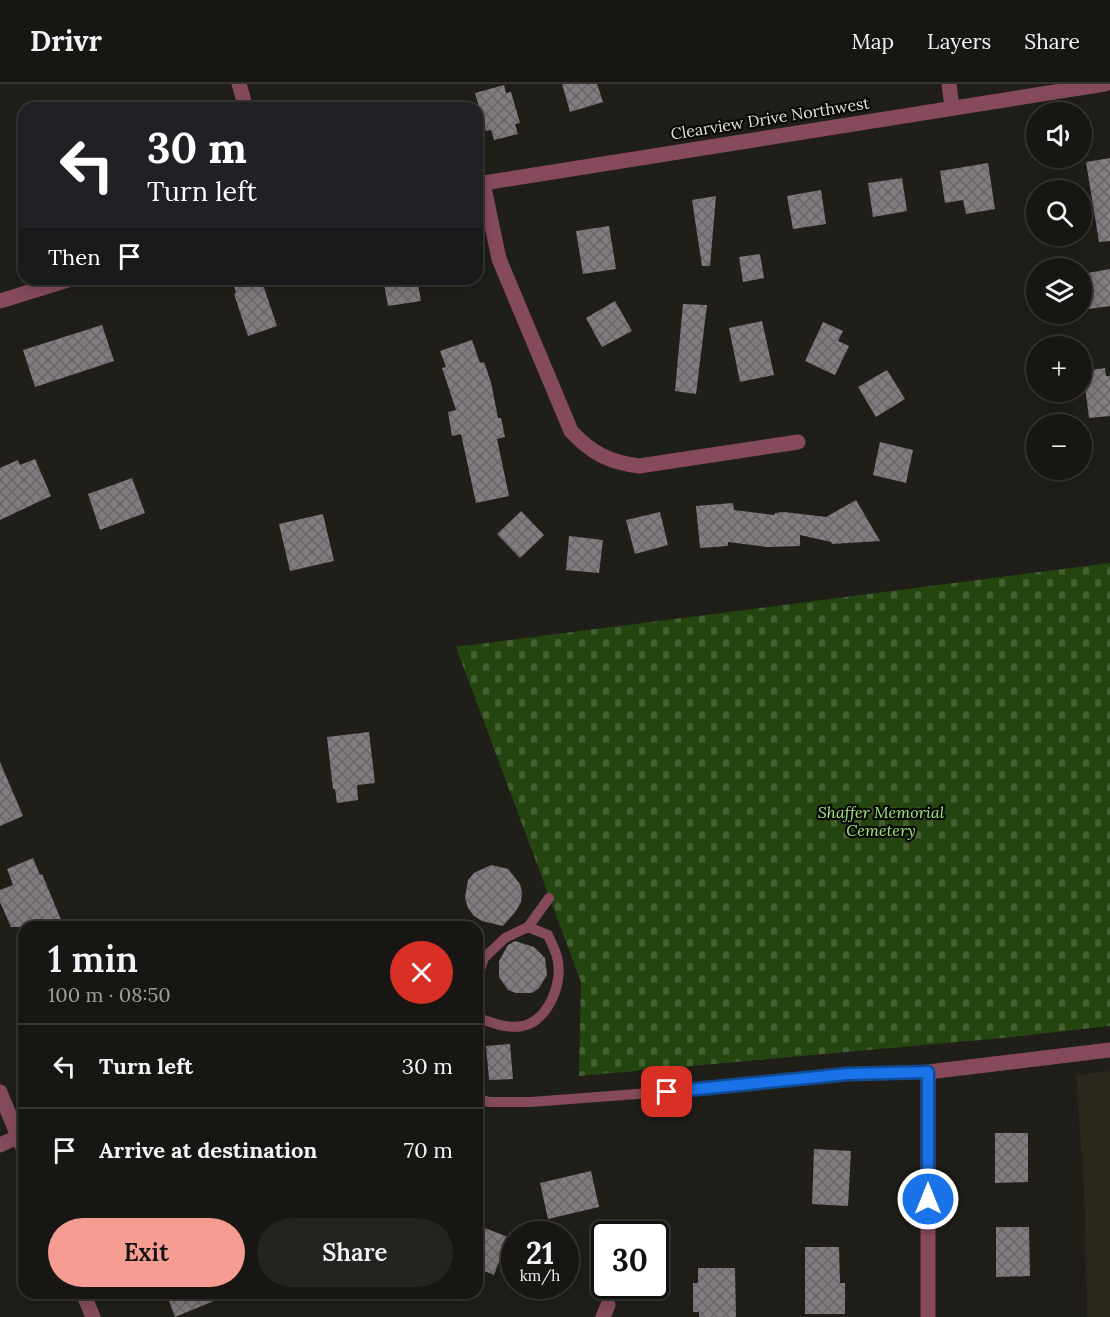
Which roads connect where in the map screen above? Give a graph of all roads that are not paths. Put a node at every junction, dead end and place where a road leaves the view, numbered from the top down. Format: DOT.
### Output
graph roads {
  1 [pos="239,84"];
  2 [pos="949,84"];
  3 [pos="1105,84"];
  4 [pos="244,102"];
  5 [pos="952,107"];
  6 [pos="483,183"];
  7 [pos="483,195"];
  8 [pos="52,285"];
  9 [pos="0,301"];
  10 [pos="798,442"];
  11 [pos="549,898"];
  12 [pos="528,927"];
  13 [pos="483,961"];
  14 [pos="483,1020"];
  15 [pos="1110,1050"];
  16 [pos="928,1072"];
  17 [pos="0,1092"];
  18 [pos="483,1100"];
  19 [pos="18,1137"];
  20 [pos="18,1144"];
  21 [pos="0,1145"];
  22 [pos="86,1299"];
  23 [pos="93,1317"];
  24 [pos="928,1317"];
  1 -- 4 [label="street"];
  2 -- 5 [label="street"];
  3 -- 5 [label="street, Clearview Drive Northwest"];
  5 -- 6 [label="street, Clearview Drive Northwest"];
  7 -- 10 [label="street"];
  8 -- 9 [label="street"];
  11 -- 12 [label="lane"];
  12 -- 13 [label="lane"];
  12 -- 14 [label="lane"];
  15 -- 16 [label="street"];
  16 -- 18 [label="lane"];
  16 -- 24 [label="street"];
  17 -- 19 [label="street"];
  20 -- 21 [label="street"];
  22 -- 23 [label="street"];
}
